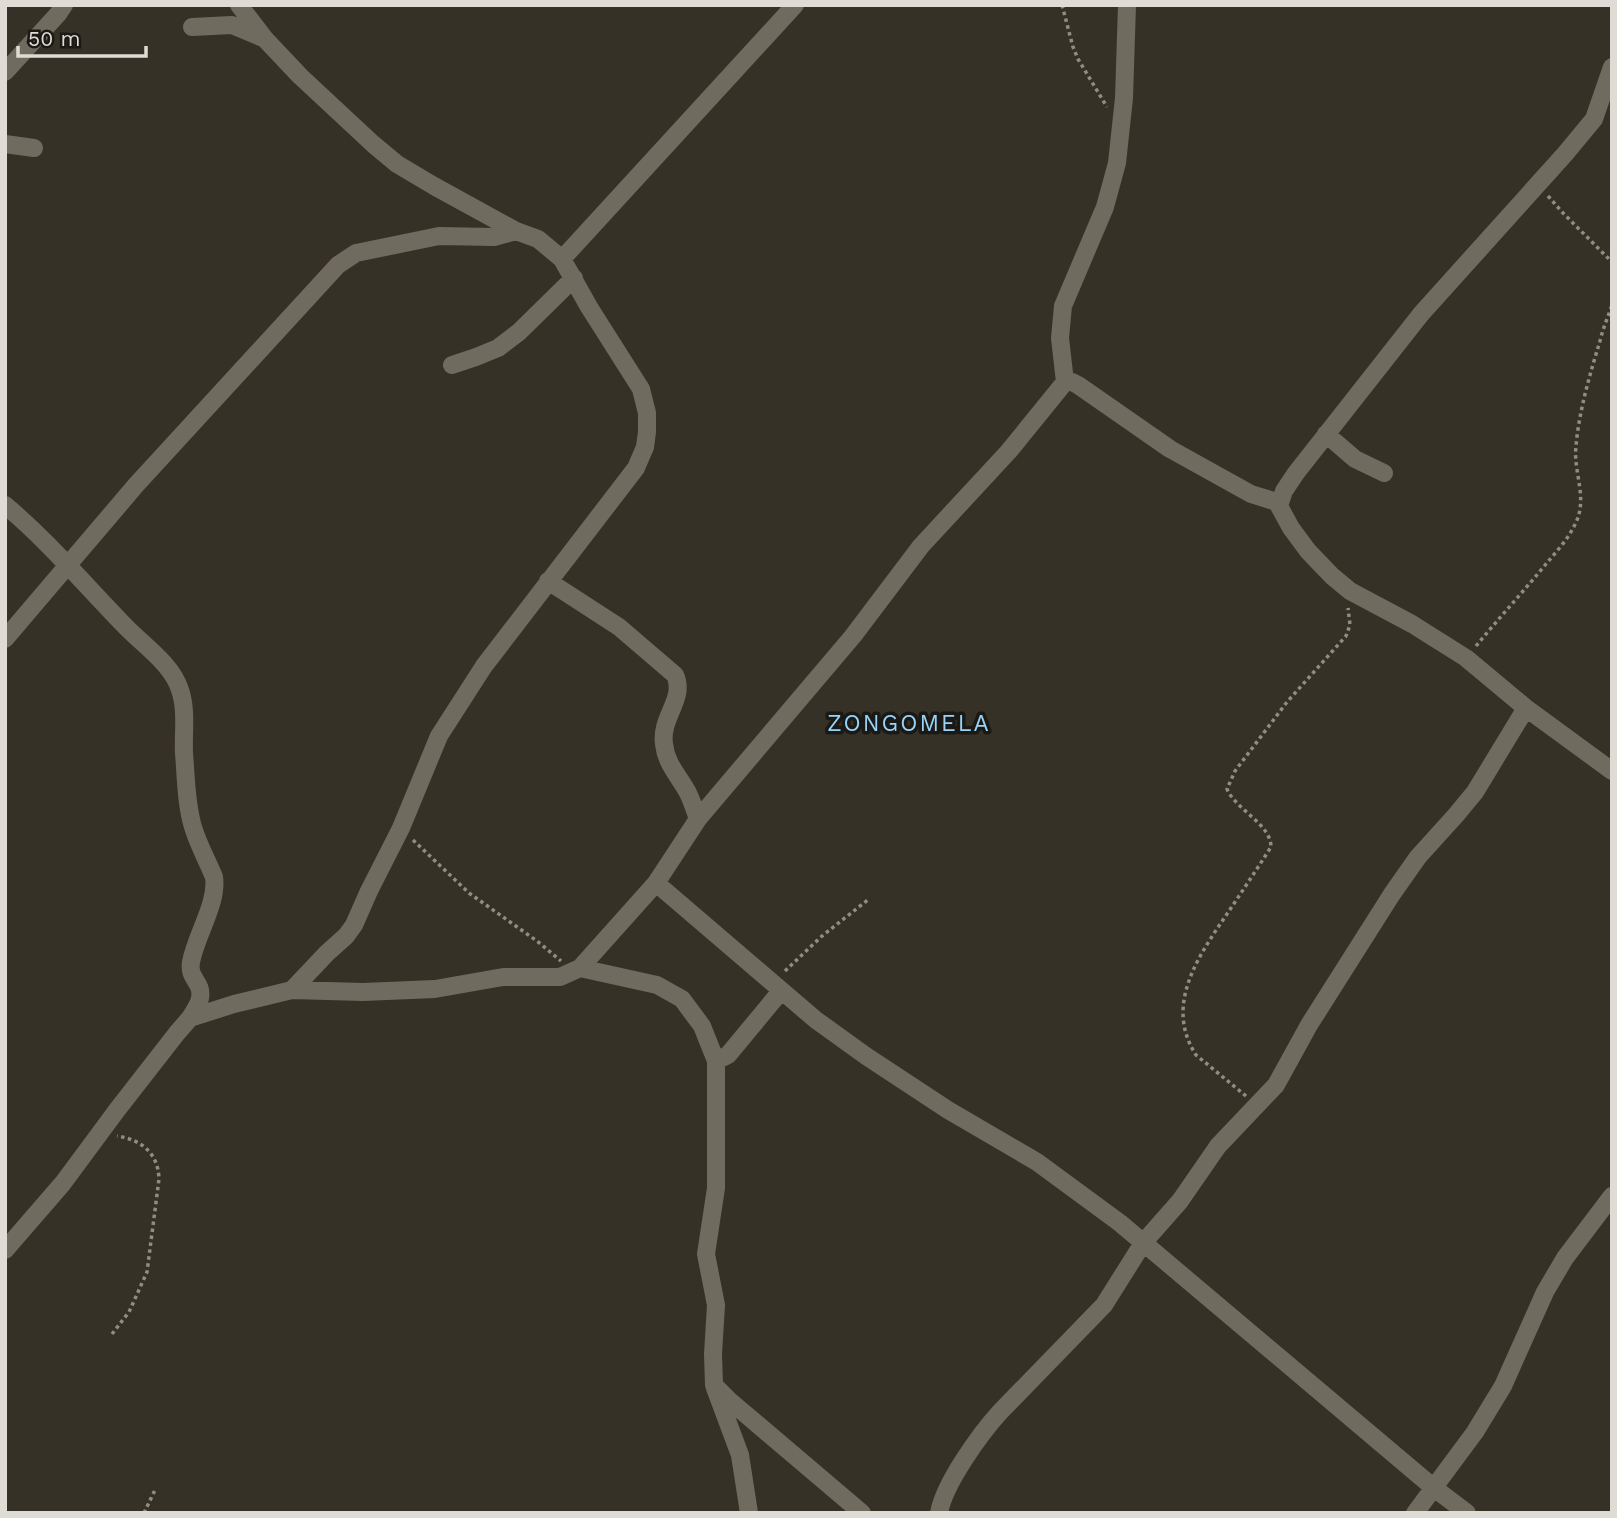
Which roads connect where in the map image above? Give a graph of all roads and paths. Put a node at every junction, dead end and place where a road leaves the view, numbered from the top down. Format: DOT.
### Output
graph roads {
  1 [pos="64,5"];
  2 [pos="239,5"];
  3 [pos="795,5"];
  4 [pos="1062,5"];
  5 [pos="1127,5"];
  6 [pos="192,27"];
  7 [pos="265,40"];
  8 [pos="1612,67"];
  9 [pos="5,72"];
  10 [pos="1612,104"];
  11 [pos="1594,119"];
  12 [pos="1121,129"];
  13 [pos="5,144"];
  14 [pos="34,148"];
  15 [pos="1538,183"];
  16 [pos="516,230"];
  17 [pos="562,259"];
  18 [pos="1612,262"];
  19 [pos="574,278"];
  20 [pos="1612,305"];
  21 [pos="452,365"];
  22 [pos="1065,382"];
  23 [pos="1326,435"];
  24 [pos="1384,473"];
  25 [pos="1280,503"];
  26 [pos="5,505"];
  27 [pos="68,565"];
  28 [pos="548,581"];
  29 [pos="1340,583"];
  30 [pos="5,639"];
  31 [pos="1466,658"];
  32 [pos="1525,708"];
  33 [pos="1612,771"];
  34 [pos="698,819"];
  35 [pos="401,828"];
  36 [pos="656,883"];
  37 [pos="869,899"];
  38 [pos="577,970"];
  39 [pos="777,987"];
  40 [pos="292,990"];
  41 [pos="190,1018"];
  42 [pos="716,1060"];
  43 [pos="1258,1105"];
  44 [pos="98,1136"];
  45 [pos="1612,1196"];
  46 [pos="1143,1243"];
  47 [pos="5,1250"];
  48 [pos="112,1334"];
  49 [pos="714,1385"];
  50 [pos="1434,1488"];
  51 [pos="155,1490"];
  52 [pos="144,1513"];
  53 [pos="749,1513"];
  54 [pos="862,1513"];
  55 [pos="939,1513"];
  56 [pos="1415,1513"];
  57 [pos="1467,1513"];
  1 -- 9 [label="street"];
  2 -- 7 [label="street"];
  3 -- 17 [label="street"];
  4 -- 12 [label="path"];
  5 -- 12 [label="street"];
  6 -- 7 [label="street"];
  7 -- 16 [label="street"];
  8 -- 11 [label="street"];
  10 -- 11 [label="street"];
  11 -- 15 [label="street"];
  12 -- 22 [label="street"];
  13 -- 14 [label="street"];
  15 -- 18 [label="path"];
  15 -- 23 [label="street"];
  16 -- 17 [label="street"];
  16 -- 27 [label="street"];
  17 -- 19 [label="street"];
  19 -- 21 [label="street"];
  19 -- 28 [label="street"];
  20 -- 31 [label="path"];
  22 -- 25 [label="street"];
  22 -- 34 [label="street"];
  23 -- 24 [label="street"];
  23 -- 25 [label="street"];
  25 -- 29 [label="street"];
  26 -- 27 [label="street"];
  27 -- 30 [label="street"];
  27 -- 41 [label="street"];
  28 -- 34 [label="street"];
  28 -- 35 [label="street"];
  29 -- 31 [label="street"];
  29 -- 43 [label="path"];
  31 -- 32 [label="street"];
  32 -- 33 [label="street"];
  32 -- 43 [label="street"];
  34 -- 36 [label="street"];
  35 -- 38 [label="path"];
  35 -- 40 [label="street"];
  36 -- 38 [label="street"];
  36 -- 39 [label="street"];
  37 -- 39 [label="path"];
  38 -- 40 [label="street"];
  38 -- 42 [label="street"];
  39 -- 42 [label="street"];
  39 -- 46 [label="street"];
  40 -- 41 [label="street"];
  41 -- 44 [label="street"];
  42 -- 49 [label="street"];
  43 -- 46 [label="street"];
  44 -- 47 [label="street"];
  44 -- 48 [label="path"];
  45 -- 50 [label="street"];
  46 -- 50 [label="street"];
  46 -- 55 [label="street"];
  49 -- 53 [label="street"];
  49 -- 54 [label="street"];
  50 -- 56 [label="street"];
  50 -- 57 [label="street"];
  51 -- 52 [label="path"];
}
